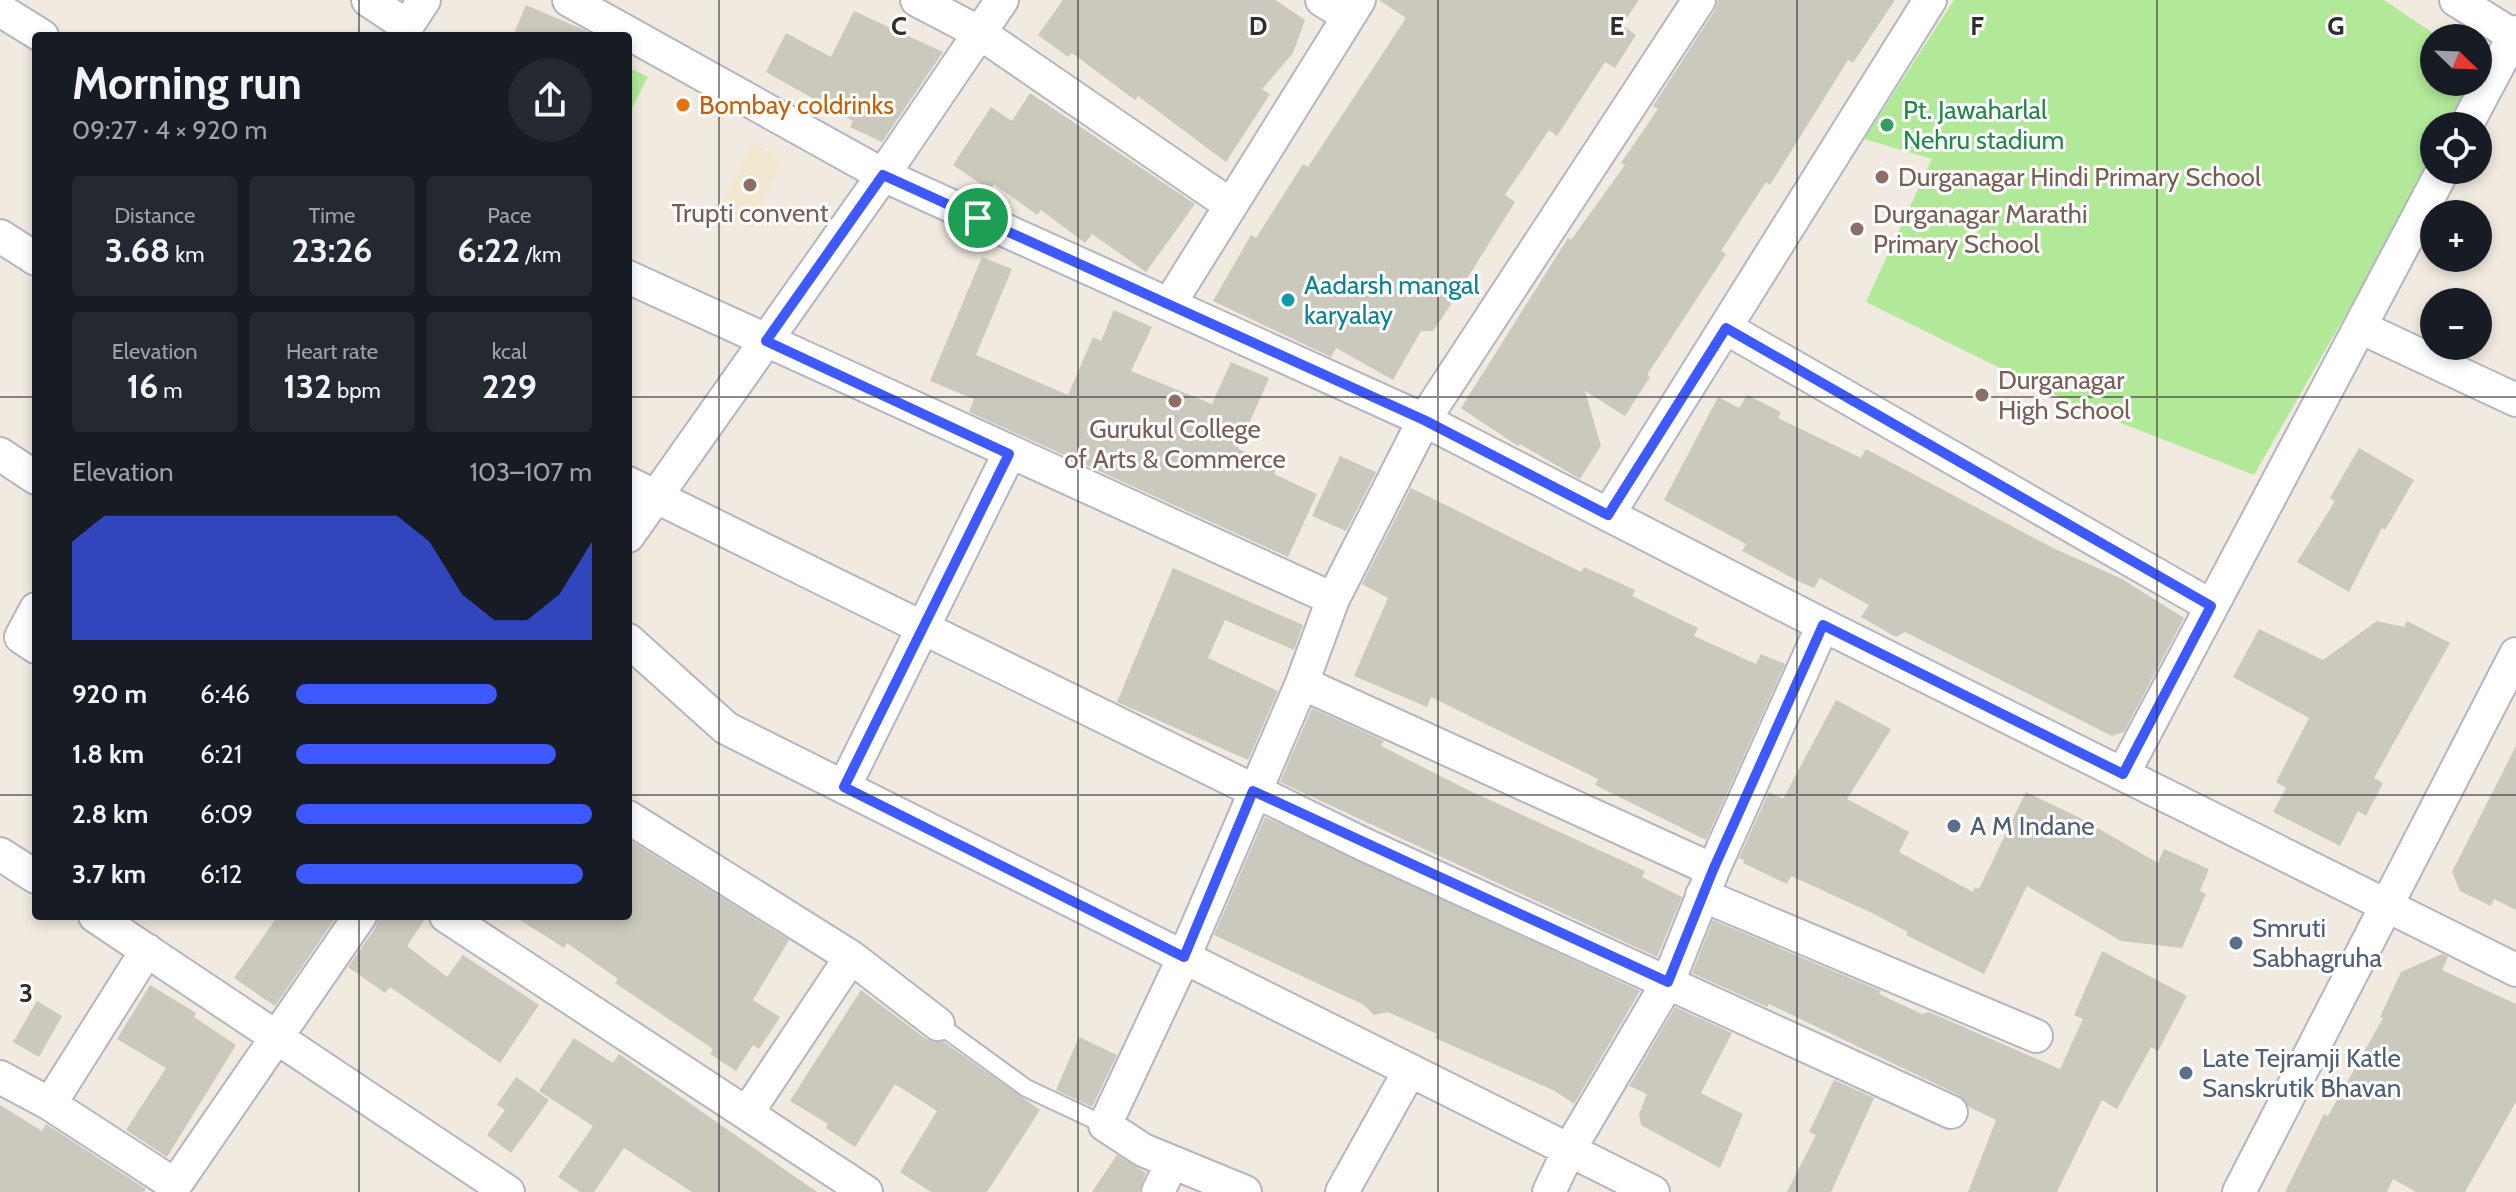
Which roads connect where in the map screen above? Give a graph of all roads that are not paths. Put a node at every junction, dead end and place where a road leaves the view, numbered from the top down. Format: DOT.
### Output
graph roads {
  1 [pos="368,0"];
  2 [pos="569,0"];
  3 [pos="917,0"];
  4 [pos="1002,0"];
  5 [pos="1699,0"];
  6 [pos="1930,0"];
  7 [pos="2456,0"];
  8 [pos="1343,5"];
  9 [pos="0,10"];
  10 [pos="410,21"];
  11 [pos="36,32"];
  12 [pos="626,32"];
  13 [pos="980,33"];
  14 [pos="2515,34"];
  15 [pos="632,35"];
  16 [pos="2473,112"];
  17 [pos="883,175"];
  18 [pos="2436,184"];
  19 [pos="1229,204"];
  20 [pos="0,236"];
  21 [pos="32,256"];
  22 [pos="632,279"];
  23 [pos="1170,303"];
  24 [pos="2360,327"];
  25 [pos="1726,328"];
  26 [pos="766,341"];
  27 [pos="2516,400"];
  28 [pos="1424,420"];
  29 [pos="0,454"];
  30 [pos="1009,454"];
  31 [pos="32,475"];
  32 [pos="642,491"];
  33 [pos="1608,515"];
  34 [pos="632,523"];
  35 [pos="1333,599"];
  36 [pos="2211,606"];
  37 [pos="1823,625"];
  38 [pos="923,629"];
  39 [pos="632,644"];
  40 [pos="2516,654"];
  41 [pos="1302,683"];
  42 [pos="2123,774"];
  43 [pos="844,787"];
  44 [pos="1253,791"];
  45 [pos="632,820"];
  46 [pos="0,854"];
  47 [pos="32,874"];
  48 [pos="1707,882"];
  49 [pos="2387,905"];
  50 [pos="101,920"];
  51 [pos="357,920"];
  52 [pos="452,920"];
  53 [pos="147,950"];
  54 [pos="851,957"];
  55 [pos="1184,957"];
  56 [pos="2516,970"];
  57 [pos="1668,982"];
  58 [pos="938,1024"];
  59 [pos="276,1035"];
  60 [pos="2036,1036"];
  61 [pos="1410,1070"];
  62 [pos="0,1077"];
  63 [pos="50,1104"];
  64 [pos="1951,1112"];
  65 [pos="747,1113"];
  66 [pos="1105,1125"];
  67 [pos="1569,1150"];
  68 [pos="1172,1162"];
  69 [pos="164,1185"];
  70 [pos="508,1192"];
  71 [pos="866,1192"];
  72 [pos="1158,1192"];
  73 [pos="1245,1192"];
  74 [pos="1342,1192"];
  75 [pos="1549,1192"];
  76 [pos="1653,1192"];
  77 [pos="2239,1192"];
  1 -- 10 [label="street"];
  2 -- 12 [label="street"];
  3 -- 13 [label="street"];
  4 -- 13 [label="street"];
  5 -- 28 [label="street"];
  6 -- 25 [label="street"];
  7 -- 14 [label="street"];
  8 -- 19 [label="street"];
  9 -- 11 [label="street"];
  13 -- 17 [label="street"];
  13 -- 19 [label="street"];
  14 -- 16 [label="street"];
  15 -- 17 [label="street"];
  17 -- 23 [label="street"];
  17 -- 26 [label="street"];
  18 -- 24 [label="street"];
  19 -- 23 [label="street"];
  20 -- 21 [label="street"];
  22 -- 26 [label="street"];
  23 -- 28 [label="street"];
  24 -- 27 [label="street"];
  24 -- 36 [label="street"];
  25 -- 33 [label="street"];
  25 -- 36 [label="street"];
  26 -- 30 [label="street"];
  26 -- 32 [label="street"];
  28 -- 33 [label="street"];
  28 -- 35 [label="street"];
  29 -- 31 [label="street"];
  30 -- 35 [label="street"];
  30 -- 38 [label="street"];
  32 -- 34 [label="street"];
  32 -- 38 [label="street"];
  33 -- 37 [label="street"];
  35 -- 41 [label="street"];
  36 -- 42 [label="street"];
  37 -- 42 [label="street"];
  37 -- 48 [label="street"];
  38 -- 43 [label="street"];
  38 -- 44 [label="street"];
  39 -- 43 [label="street"];
  40 -- 49 [label="street"];
  41 -- 44 [label="street"];
  41 -- 48 [label="street"];
  42 -- 49 [label="street"];
  43 -- 55 [label="street"];
  44 -- 55 [label="street"];
  44 -- 57 [label="street"];
  45 -- 54 [label="street"];
  46 -- 47 [label="street"];
  48 -- 57 [label="street"];
  48 -- 60 [label="street"];
  49 -- 56 [label="street"];
  49 -- 77 [label="street"];
  50 -- 53 [label="street"];
  51 -- 59 [label="street"];
  52 -- 65 [label="street"];
  53 -- 59 [label="street"];
  53 -- 63 [label="street"];
  54 -- 58 [label="street"];
  54 -- 65 [label="street"];
  55 -- 61 [label="street"];
  55 -- 66 [label="street"];
  57 -- 64 [label="street"];
  57 -- 67 [label="street"];
  58 -- 66 [label="lane"];
  59 -- 69 [label="street"];
  59 -- 70 [label="street"];
  61 -- 67 [label="street"];
  61 -- 74 [label="street"];
  62 -- 63 [label="street"];
  63 -- 69 [label="street"];
  65 -- 71 [label="street"];
  66 -- 68 [label="street"];
  67 -- 75 [label="street"];
  67 -- 76 [label="street"];
  68 -- 72 [label="street"];
  68 -- 73 [label="street"];
}
